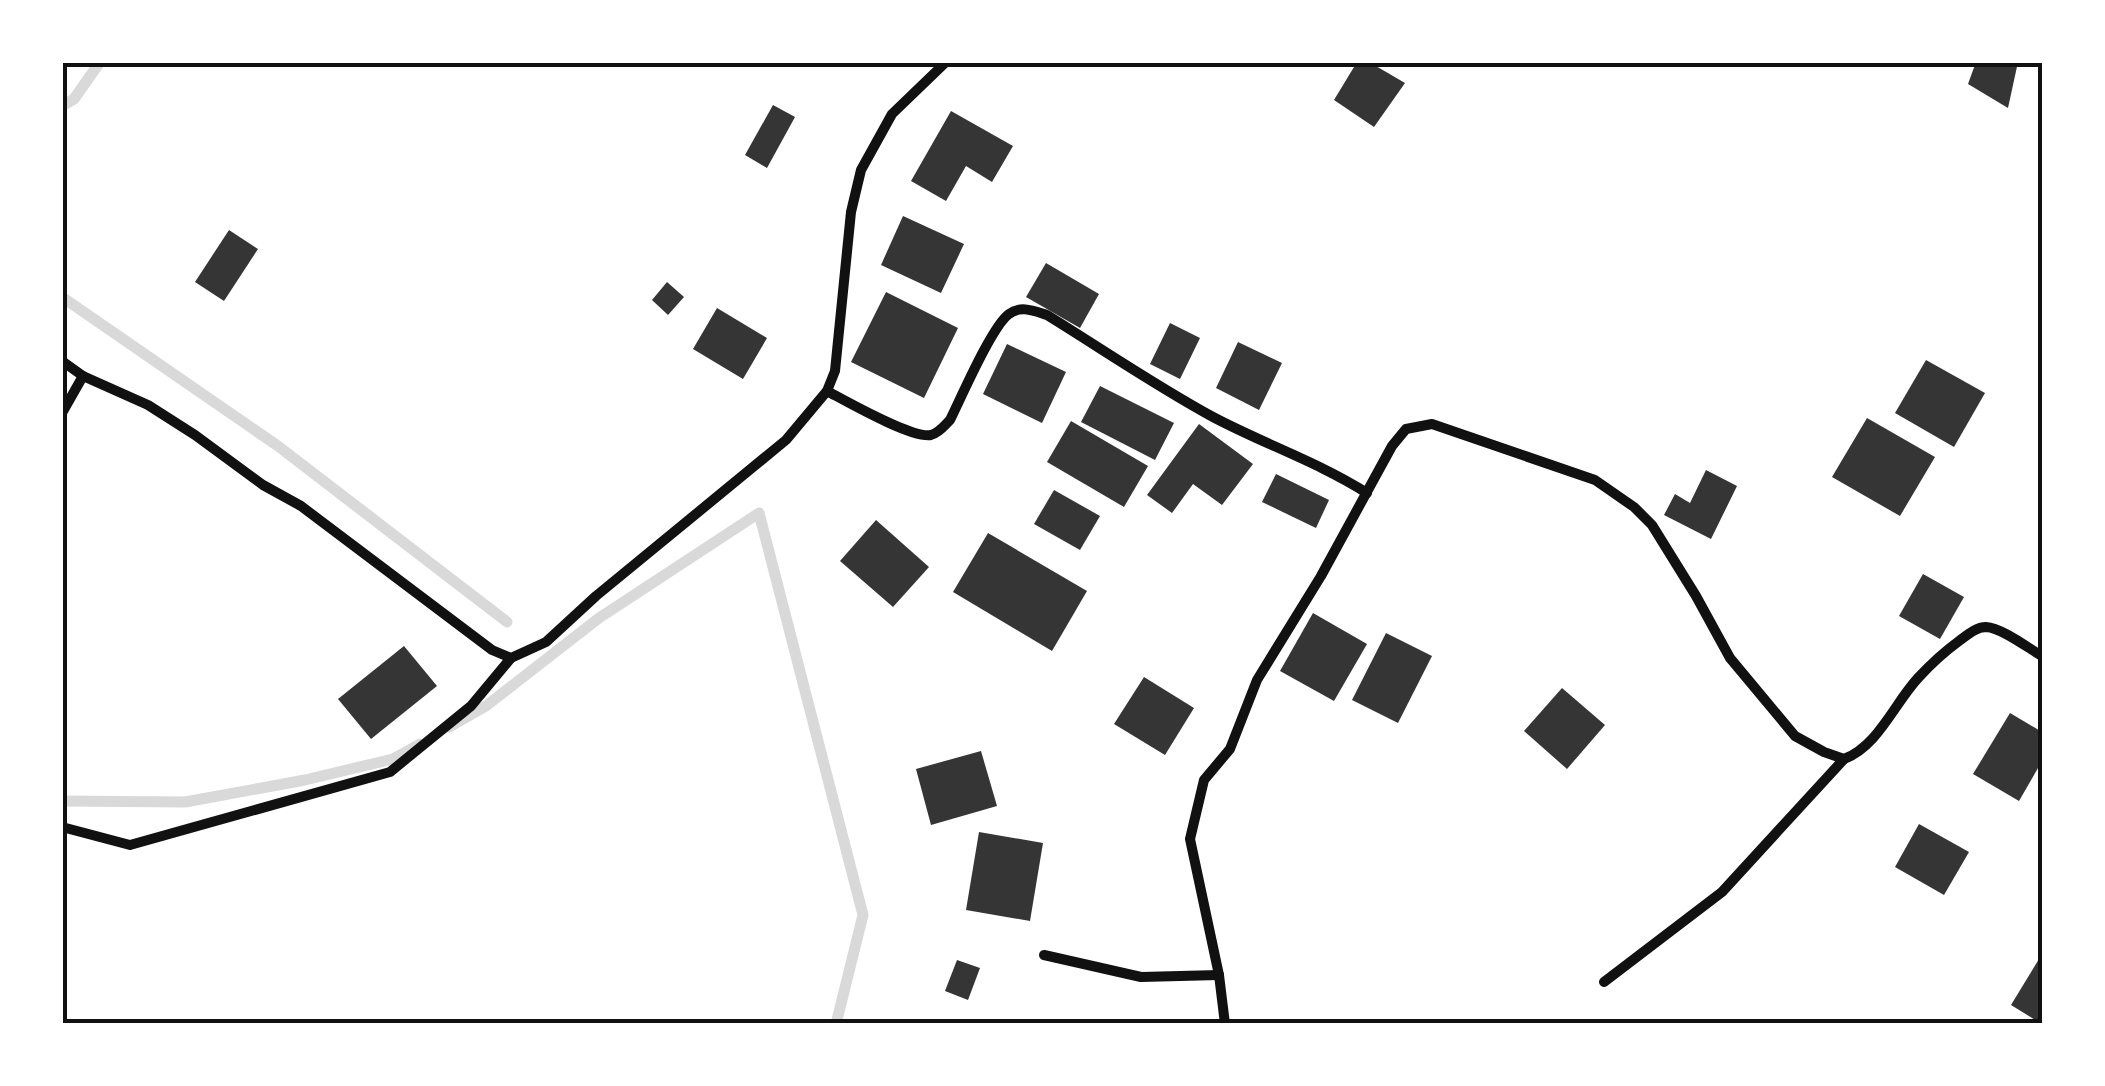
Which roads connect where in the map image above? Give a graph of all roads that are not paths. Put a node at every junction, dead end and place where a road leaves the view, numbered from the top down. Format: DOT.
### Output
graph roads {
  1 [pos="946,62"];
  2 [pos="62,361"];
  3 [pos="84,376"];
  4 [pos="826,391"];
  5 [pos="62,412"];
  6 [pos="1367,493"];
  7 [pos="2042,656"];
  8 [pos="511,658"];
  9 [pos="1844,760"];
  10 [pos="62,827"];
  11 [pos="1044,955"];
  12 [pos="1219,975"];
  13 [pos="1604,982"];
  14 [pos="1225,1024"];
  1 -- 4 [label="street"];
  2 -- 3 [label="street"];
  3 -- 5 [label="street"];
  3 -- 8 [label="street"];
  4 -- 6 [label="street"];
  4 -- 8 [label="street"];
  6 -- 9 [label="street"];
  6 -- 12 [label="street"];
  7 -- 9 [label="street"];
  8 -- 10 [label="street"];
  9 -- 13 [label="street"];
  11 -- 12 [label="street"];
  12 -- 14 [label="street"];
}
